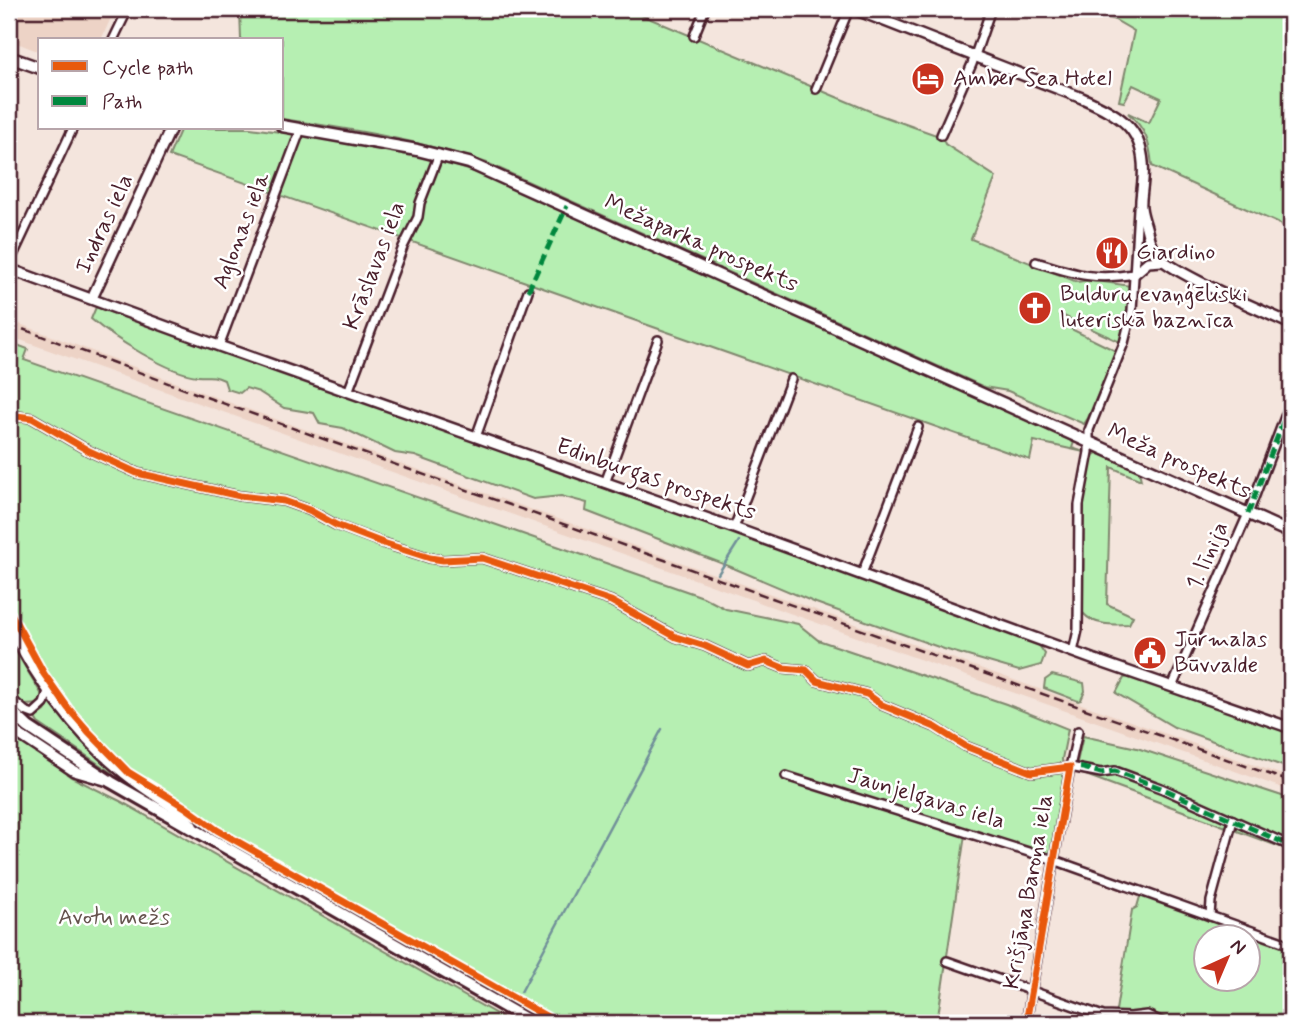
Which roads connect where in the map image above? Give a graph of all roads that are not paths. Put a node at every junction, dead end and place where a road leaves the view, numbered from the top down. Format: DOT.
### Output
graph roads {
  1 [pos="128,9"];
  2 [pos="705,9"];
  3 [pos="851,9"];
  4 [pos="991,9"];
  5 [pos="694,36"];
  6 [pos="114,38"];
  7 [pos="974,55"];
  8 [pos="9,57"];
  9 [pos="38,67"];
  10 [pos="816,89"];
  11 [pos="284,126"];
  12 [pos="71,130"];
  13 [pos="170,130"];
  14 [pos="301,130"];
  15 [pos="941,135"];
  16 [pos="439,154"];
  17 [pos="1139,204"];
  18 [pos="1162,261"];
  19 [pos="1036,262"];
  20 [pos="9,266"];
  21 [pos="1134,274"];
  22 [pos="528,291"];
  23 [pos="92,298"];
  24 [pos="1291,324"];
  25 [pos="658,340"];
  26 [pos="219,346"];
  27 [pos="791,379"];
  28 [pos="348,392"];
  29 [pos="1291,401"];
  30 [pos="9,415"];
  31 [pos="1288,422"];
  32 [pos="918,427"];
  33 [pos="476,437"];
  34 [pos="1089,442"];
  35 [pos="605,482"];
  36 [pos="1248,514"];
  37 [pos="734,528"];
  38 [pos="1291,533"];
  39 [pos="862,574"];
  40 [pos="9,626"];
  41 [pos="1073,652"];
  42 [pos="1172,687"];
  43 [pos="48,691"];
  44 [pos="9,697"];
  45 [pos="9,709"];
  46 [pos="9,728"];
  47 [pos="1291,728"];
  48 [pos="1078,731"];
  49 [pos="1070,767"];
  50 [pos="786,776"];
  51 [pos="111,782"];
  52 [pos="1233,820"];
  53 [pos="198,831"];
  54 [pos="1291,846"];
  55 [pos="1054,860"];
  56 [pos="1210,916"];
  57 [pos="1291,945"];
  58 [pos="947,961"];
  59 [pos="1032,992"];
  60 [pos="533,1023"];
  61 [pos="1026,1023"];
  62 [pos="1164,1023"];
  1 -- 6 [label="street"];
  2 -- 5 [label="street"];
  3 -- 7 [label="street"];
  3 -- 10 [label="street"];
  4 -- 7 [label="street"];
  7 -- 15 [label="street"];
  7 -- 17 [label="street"];
  8 -- 9 [label="main road"];
  11 -- 14 [label="main road, Mežaparka prospekts"];
  12 -- 20 [label="street"];
  13 -- 23 [label="street, Indras iela"];
  14 -- 16 [label="main road, Mežaparka prospekts"];
  14 -- 26 [label="street, Aglonas iela"];
  16 -- 28 [label="street, Krāslavas iela"];
  16 -- 34 [label="main road, Mežaparka prospekts"];
  17 -- 18 [label="street"];
  17 -- 21 [label="street"];
  18 -- 21 [label="street"];
  18 -- 24 [label="street"];
  19 -- 21 [label="street"];
  20 -- 23 [label="street, Edinburgas prospekts"];
  21 -- 34 [label="street"];
  22 -- 33 [label="street"];
  23 -- 26 [label="street, Edinburgas prospekts"];
  25 -- 35 [label="street"];
  26 -- 28 [label="street, Edinburgas prospekts"];
  27 -- 37 [label="street"];
  28 -- 33 [label="street, Edinburgas prospekts"];
  29 -- 31 [label="street, 1. līnija"];
  30 -- 49 [label="street"];
  31 -- 36 [label="street, 1. līnija"];
  32 -- 39 [label="street"];
  33 -- 35 [label="street, Edinburgas prospekts"];
  34 -- 36 [label="main road, Meža prospekts"];
  34 -- 41 [label="street"];
  35 -- 37 [label="street, Edinburgas prospekts"];
  36 -- 38 [label="main road, Meža prospekts"];
  36 -- 42 [label="street, 1. līnija"];
  37 -- 39 [label="street, Edinburgas prospekts"];
  39 -- 41 [label="street, Edinburgas prospekts"];
  40 -- 43 [label="street"];
  41 -- 42 [label="street, Edinburgas prospekts"];
  42 -- 47 [label="street, Edinburgas prospekts"];
  43 -- 44 [label="street"];
  43 -- 53 [label="street"];
  45 -- 51 [label="main road"];
  46 -- 51 [label="street"];
  48 -- 49 [label="street, Krišjāņa Barona iela"];
  49 -- 52 [label="street"];
  49 -- 55 [label="street, Krišjāņa Barona iela"];
  50 -- 55 [label="street, Jaunjelgavas iela"];
  51 -- 53 [label="main road"];
  52 -- 54 [label="street"];
  52 -- 56 [label="street"];
  53 -- 60 [label="main road"];
  55 -- 56 [label="street, Jaunjelgavas iela"];
  55 -- 59 [label="street, Krišjāņa Barona iela"];
  56 -- 57 [label="street, Jaunjelgavas iela"];
  58 -- 59 [label="street"];
  59 -- 61 [label="street, Krišjāņa Barona iela"];
  59 -- 62 [label="street"];
}
